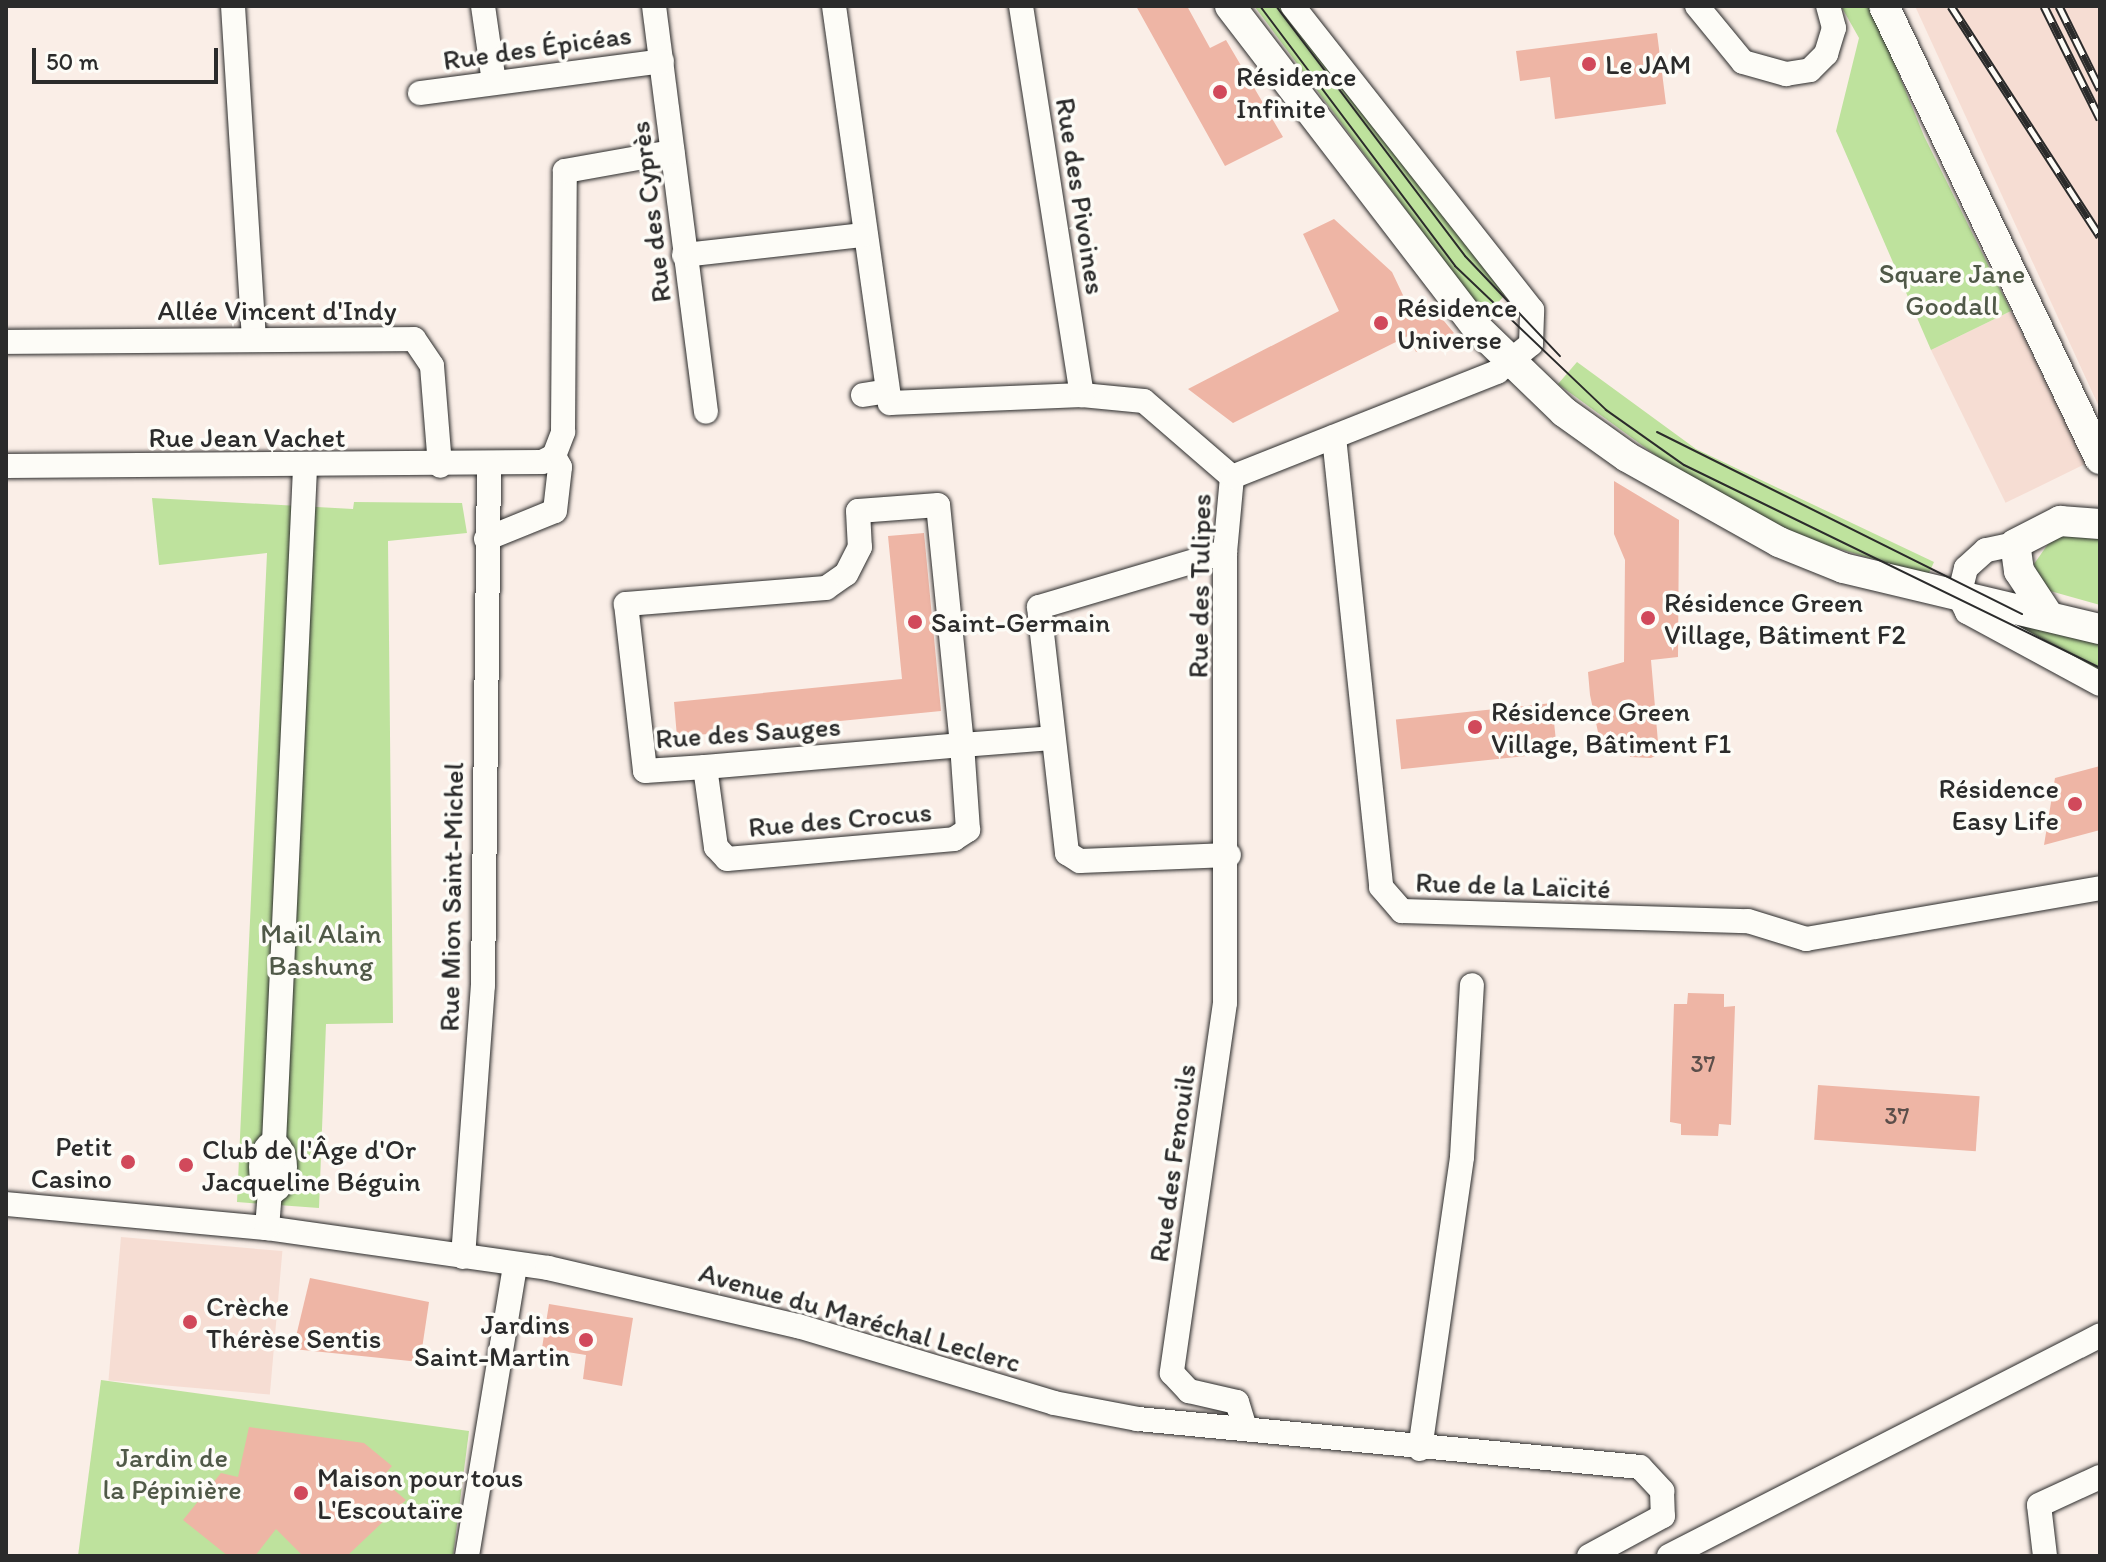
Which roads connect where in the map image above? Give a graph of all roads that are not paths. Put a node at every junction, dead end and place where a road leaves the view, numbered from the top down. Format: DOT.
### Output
graph roads {
  1 [pos="233,6"];
  2 [pos="483,6"];
  3 [pos="654,6"];
  4 [pos="834,6"];
  5 [pos="1021,6"];
  6 [pos="1230,6"];
  7 [pos="1293,6"];
  8 [pos="1697,6"];
  9 [pos="1828,6"];
  10 [pos="1884,6"];
  11 [pos="662,61"];
  12 [pos="494,82"];
  13 [pos="420,93"];
  14 [pos="672,152"];
  15 [pos="863,235"];
  16 [pos="684,255"];
  17 [pos="254,339"];
  18 [pos="6,342"];
  19 [pos="1512,364"];
  20 [pos="887,391"];
  21 [pos="863,395"];
  22 [pos="1082,395"];
  23 [pos="706,412"];
  24 [pos="1334,437"];
  25 [pos="2095,451"];
  26 [pos="554,456"];
  27 [pos="489,465"];
  28 [pos="6,466"];
  29 [pos="440,466"];
  30 [pos="305,468"];
  31 [pos="1232,477"];
  32 [pos="2100,482"];
  33 [pos="2100,524"];
  34 [pos="486,539"];
  35 [pos="2015,544"];
  36 [pos="1225,552"];
  37 [pos="1959,596"];
  38 [pos="2046,612"];
  39 [pos="2098,627"];
  40 [pos="2100,684"];
  41 [pos="1052,738"];
  42 [pos="962,745"];
  43 [pos="705,767"];
  44 [pos="1229,855"];
  45 [pos="2100,888"];
  46 [pos="1472,985"];
  47 [pos="6,1204"];
  48 [pos="267,1228"];
  49 [pos="463,1257"];
  50 [pos="515,1265"];
  51 [pos="2100,1335"];
  52 [pos="1245,1429"];
  53 [pos="1420,1449"];
  54 [pos="2100,1477"];
  55 [pos="1700,1549"];
  56 [pos="467,1556"];
  57 [pos="1589,1556"];
  58 [pos="1669,1556"];
  59 [pos="2045,1556"];
  1 -- 17 [label="street"];
  2 -- 12 [label="street"];
  3 -- 11 [label="street, Rue des Cyprès"];
  4 -- 15 [label="street"];
  5 -- 22 [label="street, Rue des Pivoines"];
  6 -- 19 [label="main road"];
  7 -- 19 [label="street"];
  8 -- 9 [label="street"];
  10 -- 25 [label="main road"];
  11 -- 12 [label="street, Rue des Épicéas"];
  11 -- 14 [label="street, Rue des Cyprès"];
  12 -- 13 [label="street, Rue des Épicéas"];
  14 -- 16 [label="street, Rue des Cyprès"];
  14 -- 26 [label="street"];
  15 -- 16 [label="street"];
  15 -- 20 [label="street"];
  16 -- 23 [label="street, Rue des Cyprès"];
  17 -- 18 [label="street, Allée Vincent d'Indy"];
  17 -- 29 [label="street, Allée Vincent d'Indy"];
  19 -- 24 [label="street, Rue des Tulipes"];
  19 -- 37 [label="main road"];
  20 -- 21 [label="street"];
  20 -- 22 [label="street"];
  22 -- 31 [label="street"];
  24 -- 31 [label="street, Rue des Tulipes"];
  24 -- 45 [label="street, Rue de la Laïcité"];
  25 -- 32 [label="main road"];
  26 -- 27 [label="street"];
  26 -- 34 [label="street"];
  27 -- 29 [label="street, Rue Jean Vachet"];
  27 -- 34 [label="street, Rue Mion Saint-Michel"];
  28 -- 30 [label="street, Rue Jean Vachet"];
  29 -- 30 [label="street, Rue Jean Vachet"];
  30 -- 48 [label="street"];
  31 -- 36 [label="street, Rue des Tulipes"];
  33 -- 35 [label="main road"];
  34 -- 49 [label="street, Rue Mion Saint-Michel"];
  35 -- 37 [label="street"];
  35 -- 38 [label="main road"];
  36 -- 41 [label="street"];
  36 -- 44 [label="street, Rue des Tulipes"];
  37 -- 38 [label="main road"];
  37 -- 40 [label="street"];
  38 -- 39 [label="main road"];
  41 -- 42 [label="street, Rue des Sauges"];
  41 -- 44 [label="street"];
  42 -- 43 [label="street, Rue des Sauges"];
  42 -- 43 [label="street, Rue des Crocus"];
  42 -- 43 [label="street, Rue des Sauges"];
  44 -- 52 [label="street, Rue des Fenouils"];
  46 -- 53 [label="street"];
  47 -- 48 [label="street, Avenue du Maréchal Leclerc"];
  48 -- 49 [label="street, Avenue du Maréchal Leclerc"];
  49 -- 50 [label="street, Avenue du Maréchal Leclerc"];
  50 -- 52 [label="street, Avenue du Maréchal Leclerc"];
  50 -- 56 [label="street"];
  51 -- 55 [label="street"];
  52 -- 53 [label="street, Avenue du Maréchal Leclerc"];
  53 -- 57 [label="street, Avenue du Maréchal Leclerc"];
  54 -- 59 [label="street"];
  55 -- 58 [label="street"];
}
